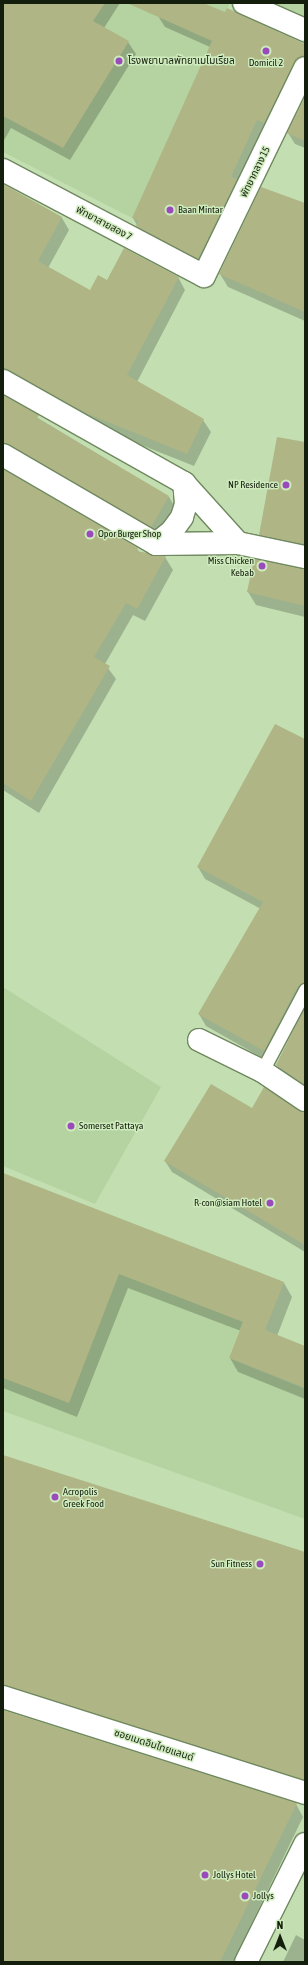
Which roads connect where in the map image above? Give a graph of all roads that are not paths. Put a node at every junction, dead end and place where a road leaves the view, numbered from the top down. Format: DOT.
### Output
graph roads {
  1 [pos="244,3"];
  2 [pos="305,30"];
  3 [pos="305,68"];
  4 [pos="3,170"];
  5 [pos="204,276"];
  6 [pos="3,381"];
  7 [pos="3,455"];
  8 [pos="184,483"];
  9 [pos="238,543"];
  10 [pos="156,544"];
  11 [pos="305,557"];
  12 [pos="305,990"];
  13 [pos="199,1040"];
  14 [pos="262,1071"];
  15 [pos="305,1100"];
  16 [pos="3,1697"];
  17 [pos="305,1793"];
  18 [pos="305,1844"];
  19 [pos="246,1962"];
  1 -- 2 [label="street"];
  3 -- 5 [label="street, พัทยากลาง 15"];
  4 -- 5 [label="street, พัทยาสายสอง 7"];
  6 -- 8 [label="street"];
  7 -- 10 [label="street"];
  8 -- 9 [label="street"];
  8 -- 10 [label="street"];
  9 -- 10 [label="street"];
  9 -- 11 [label="street"];
  12 -- 14 [label="lane"];
  13 -- 14 [label="street"];
  14 -- 15 [label="street"];
  16 -- 17 [label="street, ซอยเมดอินไทยแลนด์"];
  18 -- 19 [label="street"];
}
